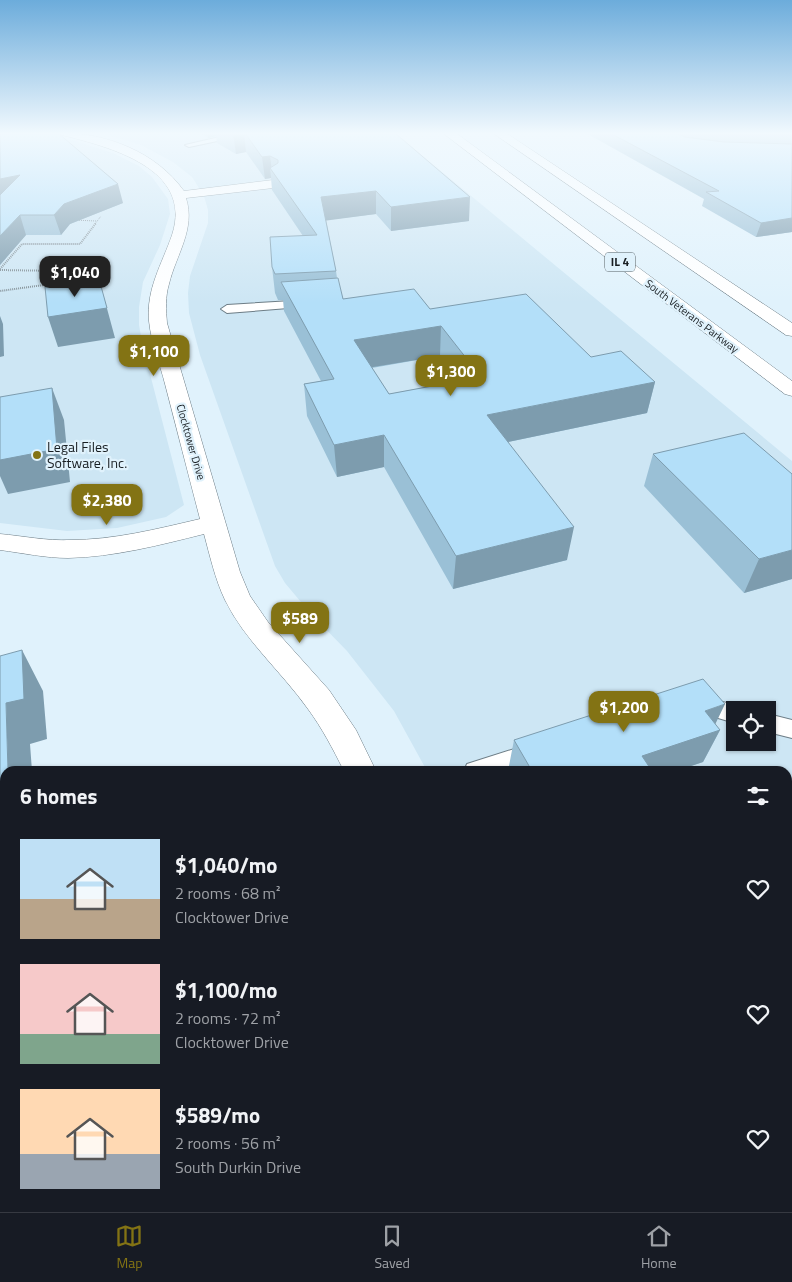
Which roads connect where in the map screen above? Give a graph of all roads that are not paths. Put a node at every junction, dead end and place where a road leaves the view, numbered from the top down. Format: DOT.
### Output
graph roads {
  1 [pos="177,190"];
  2 [pos="226,190"];
  3 [pos="524,190"];
  4 [pos="582,190"];
  5 [pos="180,195"];
  6 [pos="326,303"];
  7 [pos="227,309"];
  8 [pos="792,331"];
  9 [pos="792,390"];
  10 [pos="214,524"];
  11 [pos="0,542"];
  12 [pos="678,705"];
  13 [pos="726,712"];
  14 [pos="776,725"];
  15 [pos="792,729"];
  16 [pos="549,747"];
  17 [pos="358,766"];
  18 [pos="490,766"];
  1 -- 5 [label="main road"];
  2 -- 5 [label="main road"];
  3 -- 9 [label="main road, South Veterans Parkway / IL 4"];
  4 -- 8 [label="main road"];
  5 -- 10 [label="main road, Clocktower Drive"];
  6 -- 7 [label="lane"];
  10 -- 11 [label="main road"];
  10 -- 17 [label="main road, Clocktower Drive"];
  12 -- 13 [label="lane"];
  14 -- 15 [label="lane"];
  16 -- 18 [label="lane"];
}
